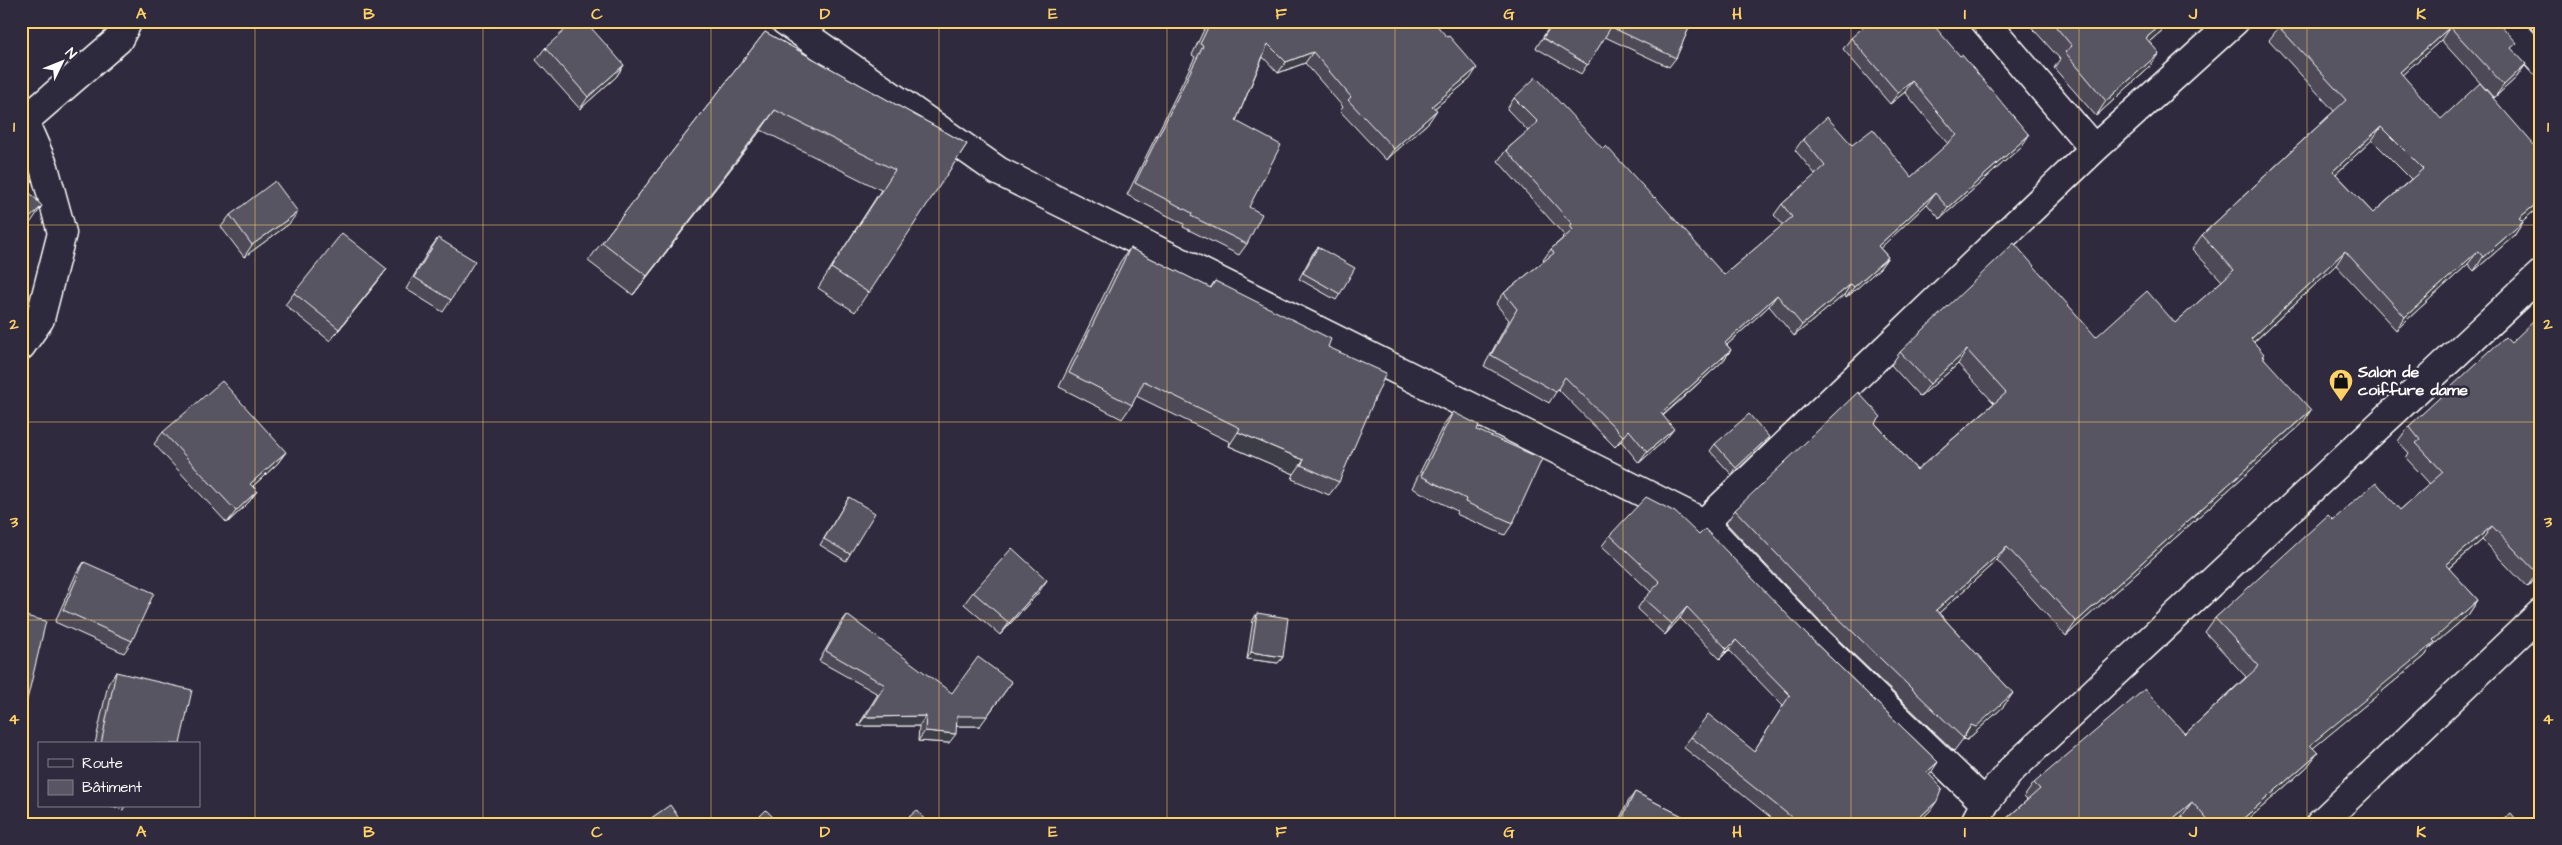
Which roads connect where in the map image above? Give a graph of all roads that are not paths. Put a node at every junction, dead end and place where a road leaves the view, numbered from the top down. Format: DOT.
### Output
graph roads {
  1 [pos="128,21"];
  2 [pos="785,21"];
  3 [pos="1985,21"];
  4 [pos="2235,21"];
  5 [pos="2504,21"];
  6 [pos="2541,61"];
  7 [pos="23,123"];
  8 [pos="2094,150"];
  9 [pos="2541,274"];
  10 [pos="21,346"];
  11 [pos="1704,524"];
  12 [pos="2541,613"];
  13 [pos="1980,814"];
  14 [pos="2320,824"];
  1 -- 7 [label="street"];
  2 -- 11 [label="street"];
  3 -- 8 [label="street"];
  4 -- 8 [label="street"];
  5 -- 6 [label="street"];
  7 -- 10 [label="street"];
  8 -- 11 [label="street"];
  9 -- 13 [label="street"];
  11 -- 13 [label="street"];
  12 -- 14 [label="street"];
}
